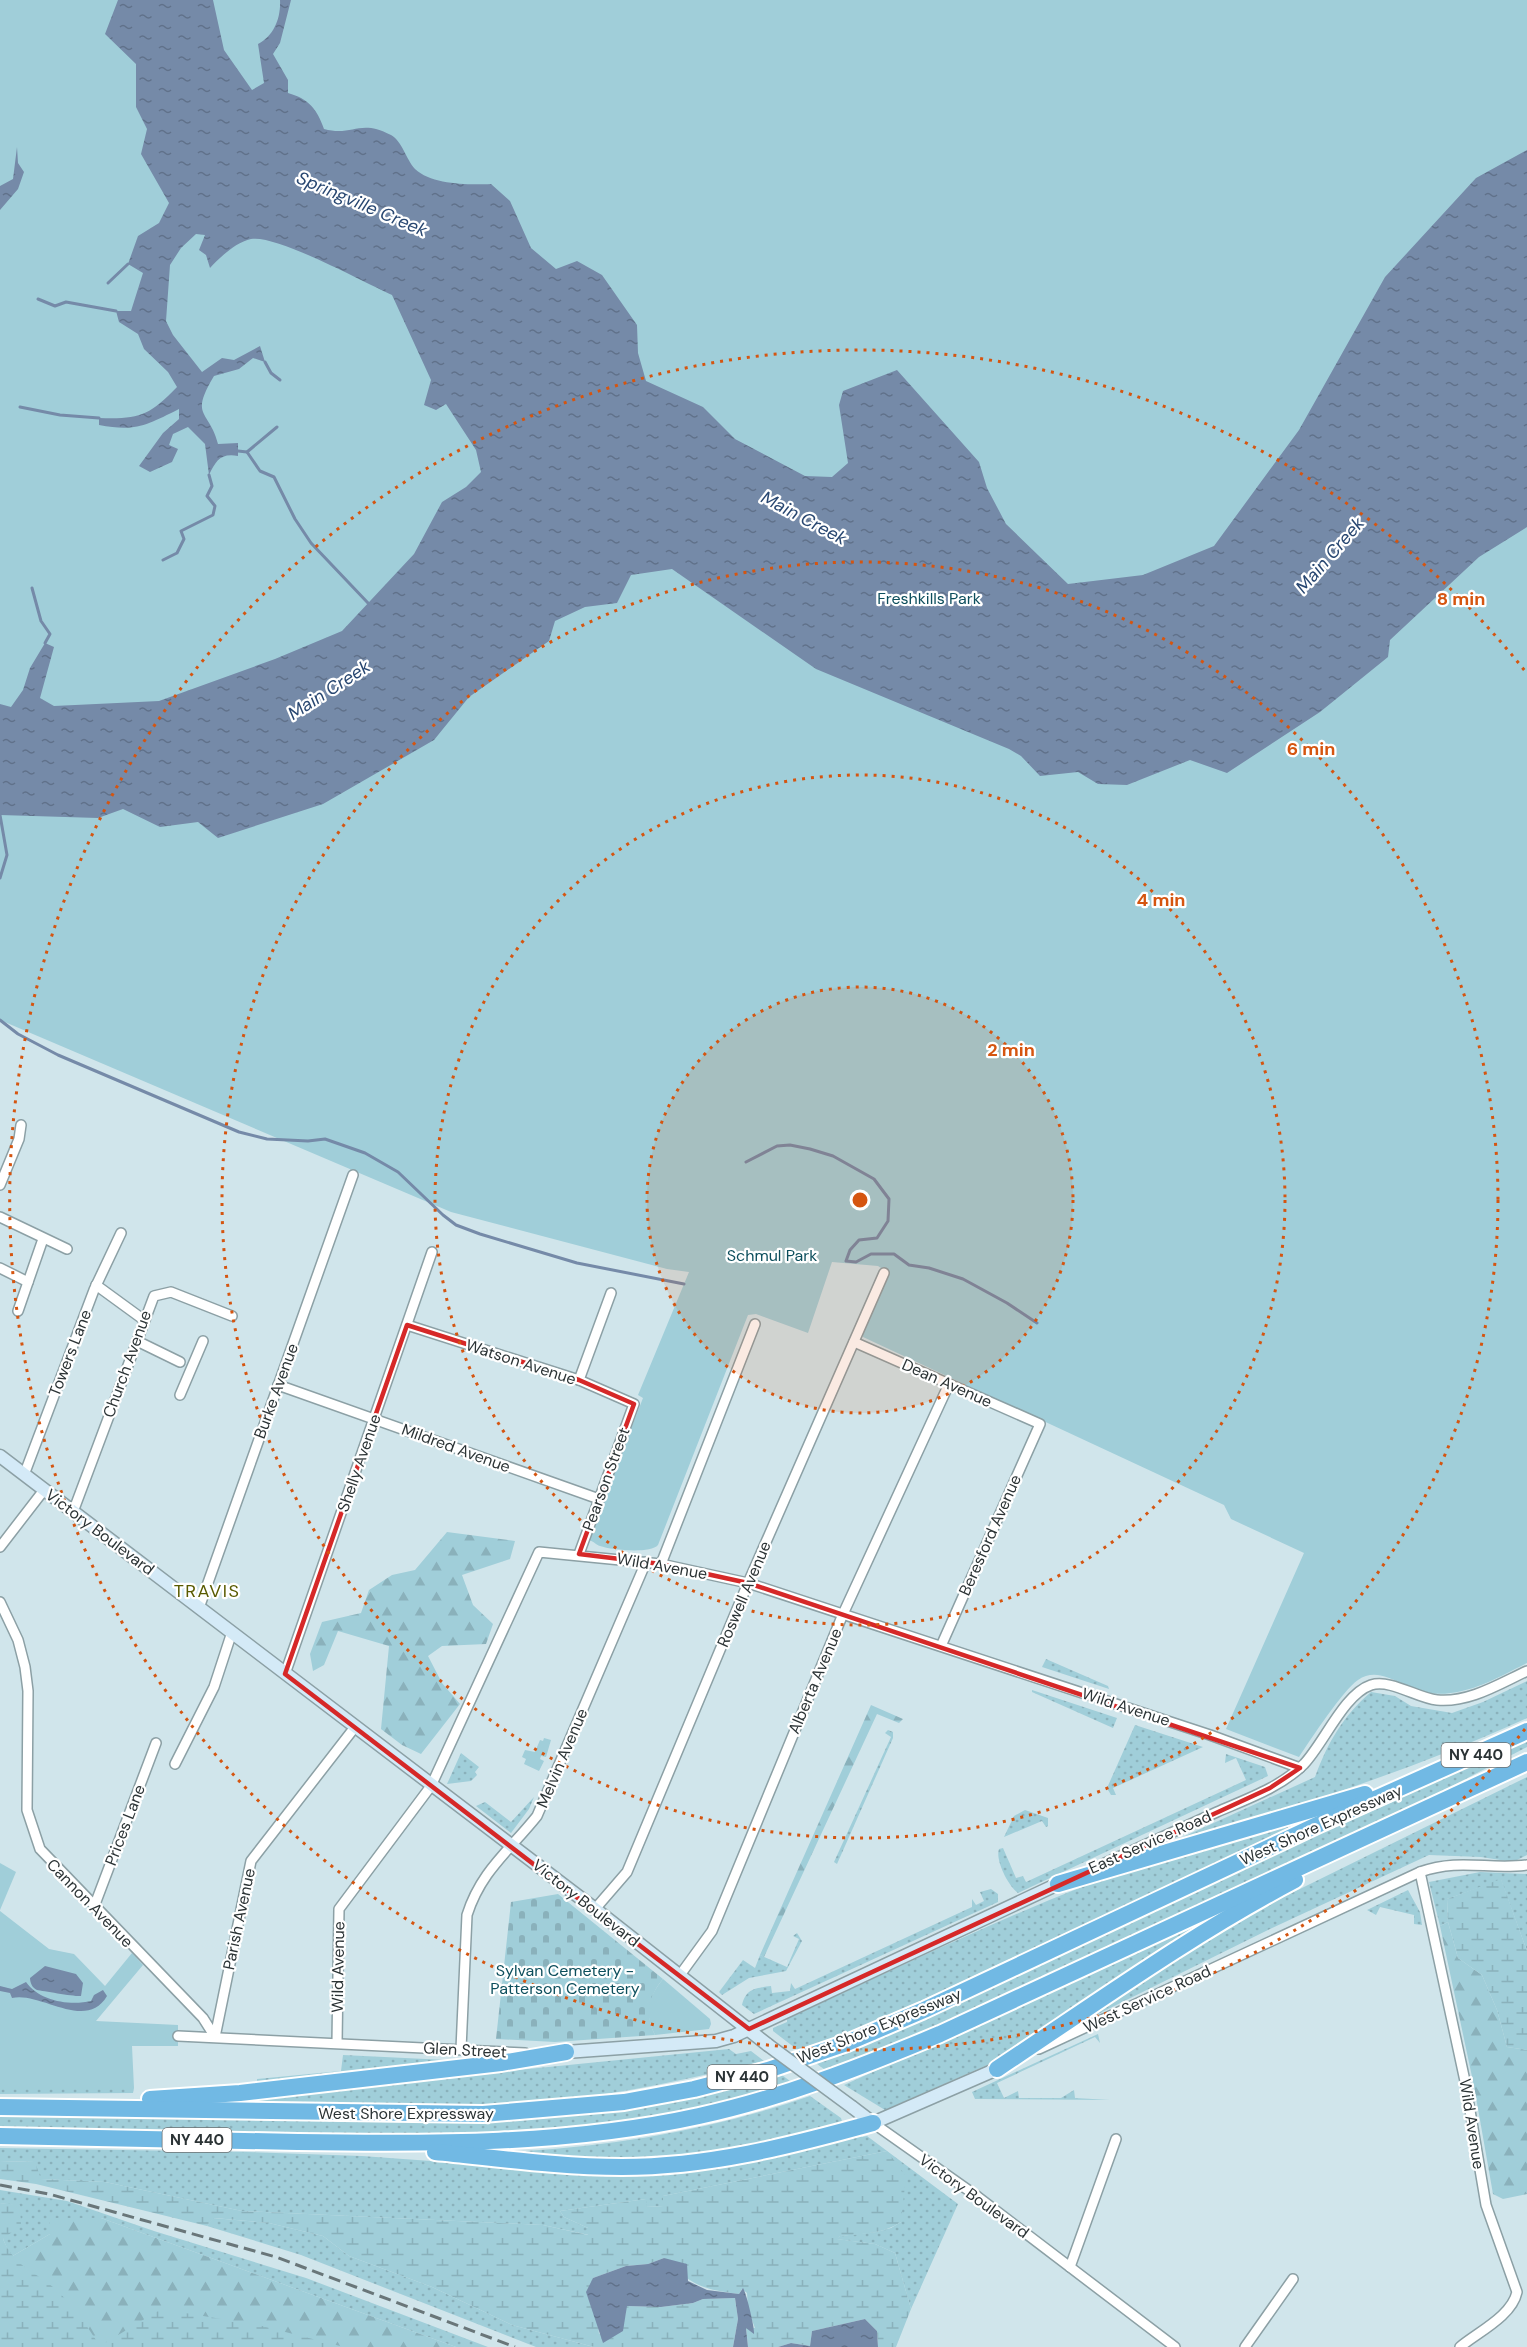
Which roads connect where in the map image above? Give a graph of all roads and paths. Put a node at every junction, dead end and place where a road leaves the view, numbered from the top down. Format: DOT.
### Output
graph roads {
  1 [pos="21,1125"];
  2 [pos="353,1175"];
  3 [pos="0,1185"];
  4 [pos="0,1217"];
  5 [pos="121,1233"];
  6 [pos="43,1239"];
  7 [pos="68,1249"];
  8 [pos="432,1252"];
  9 [pos="0,1268"];
  10 [pos="884,1273"];
  11 [pos="28,1282"];
  12 [pos="96,1285"];
  13 [pos="610,1293"];
  14 [pos="18,1311"];
  15 [pos="232,1316"];
  16 [pos="144,1320"];
  17 [pos="755,1324"];
  18 [pos="407,1325"];
  19 [pos="137,1341"];
  20 [pos="203,1341"];
  21 [pos="854,1342"];
  22 [pos="195,1361"];
  23 [pos="180,1362"];
  24 [pos="189,1375"];
  25 [pos="579,1380"];
  26 [pos="949,1384"];
  27 [pos="278,1385"];
  28 [pos="180,1395"];
  29 [pos="634,1404"];
  30 [pos="374,1419"];
  31 [pos="1040,1424"];
  32 [pos="0,1456"];
  33 [pos="24,1475"];
  34 [pos="44,1490"];
  35 [pos="599,1498"];
  36 [pos="73,1512"];
  37 [pos="0,1547"];
  38 [pos="579,1554"];
  39 [pos="646,1562"];
  40 [pos="661,1564"];
  41 [pos="748,1583"];
  42 [pos="0,1602"];
  43 [pos="199,1608"];
  44 [pos="843,1614"];
  45 [pos="232,1632"];
  46 [pos="941,1647"];
  47 [pos="1527,1671"];
  48 [pos="285,1674"];
  49 [pos="355,1727"];
  50 [pos="1527,1731"];
  51 [pos="156,1743"];
  52 [pos="1527,1762"];
  53 [pos="175,1764"];
  54 [pos="1300,1768"];
  55 [pos="1497,1776"];
  56 [pos="1424,1779"];
  57 [pos="431,1786"];
  58 [pos="513,1847"];
  59 [pos="1527,1865"];
  60 [pos="1424,1871"];
  61 [pos="1058,1884"];
  62 [pos="94,1907"];
  63 [pos="595,1909"];
  64 [pos="680,1975"];
  65 [pos="749,2029"];
  66 [pos="178,2036"];
  67 [pos="214,2037"];
  68 [pos="337,2043"];
  69 [pos="461,2049"];
  70 [pos="566,2052"];
  71 [pos="997,2069"];
  72 [pos="0,2102"];
  73 [pos="0,2107"];
  74 [pos="873,2123"];
  75 [pos="0,2136"];
  76 [pos="1116,2139"];
  77 [pos="393,2143"];
  78 [pos="1070,2267"];
  79 [pos="1293,2279"];
  80 [pos="1175,2347"];
  81 [pos="1245,2347"];
  82 [pos="1460,2347"];
  1 -- 3 [label="street"];
  2 -- 27 [label="street, Burke Avenue"];
  4 -- 6 [label="street"];
  5 -- 12 [label="street, Towers Lane"];
  6 -- 7 [label="street"];
  6 -- 11 [label="street"];
  8 -- 18 [label="street, Shelly Avenue"];
  9 -- 11 [label="street"];
  10 -- 21 [label="street, Roswell Avenue"];
  11 -- 14 [label="street"];
  12 -- 16 [label="street"];
  12 -- 33 [label="street, Towers Lane"];
  13 -- 25 [label="street"];
  15 -- 16 [label="street, Church Avenue"];
  16 -- 19 [label="street, Church Avenue"];
  17 -- 40 [label="street"];
  18 -- 25 [label="street, Watson Avenue"];
  18 -- 30 [label="street, Shelly Avenue"];
  19 -- 23 [label="street"];
  19 -- 36 [label="street, Church Avenue"];
  20 -- 22 [label="street"];
  21 -- 26 [label="street, Dean Avenue"];
  21 -- 41 [label="street, Roswell Avenue"];
  22 -- 23 [label="street"];
  22 -- 24 [label="street"];
  23 -- 24 [label="street"];
  24 -- 28 [label="street"];
  25 -- 29 [label="street, Watson Avenue"];
  26 -- 31 [label="street, Dean Avenue"];
  26 -- 44 [label="street, Alberta Avenue"];
  27 -- 30 [label="street, Mildred Avenue"];
  27 -- 43 [label="street, Burke Avenue"];
  29 -- 35 [label="street, Pearson Street"];
  30 -- 35 [label="street, Mildred Avenue"];
  30 -- 48 [label="street, Shelly Avenue"];
  31 -- 46 [label="street, Beresford Avenue"];
  32 -- 33 [label="main road, Victory Boulevard"];
  33 -- 34 [label="main road, Victory Boulevard"];
  34 -- 36 [label="main road, Victory Boulevard"];
  34 -- 37 [label="street"];
  35 -- 38 [label="street, Pearson Street"];
  36 -- 43 [label="main road, Victory Boulevard"];
  38 -- 39 [label="street, Wild Avenue"];
  38 -- 57 [label="street, Wild Avenue"];
  39 -- 40 [label="street, Wild Avenue"];
  39 -- 58 [label="street, Melvin Avenue"];
  40 -- 41 [label="street, Wild Avenue"];
  41 -- 44 [label="street, Wild Avenue"];
  41 -- 63 [label="street, Roswell Avenue"];
  42 -- 62 [label="street, Cannon Avenue"];
  43 -- 45 [label="main road, Victory Boulevard"];
  44 -- 46 [label="street, Wild Avenue"];
  44 -- 64 [label="street, Alberta Avenue"];
  45 -- 48 [label="main road, Victory Boulevard"];
  45 -- 53 [label="street"];
  46 -- 54 [label="street, Wild Avenue"];
  47 -- 54 [label="street, East Service Road"];
  48 -- 49 [label="main road, Victory Boulevard"];
  49 -- 57 [label="main road, Victory Boulevard"];
  49 -- 67 [label="street, Parish Avenue"];
  50 -- 56 [label="highway, West Shore Expressway / NY 440"];
  51 -- 62 [label="street, Prices Lane"];
  52 -- 55 [label="highway, West Shore Expressway / NY 440"];
  54 -- 61 [label="street, East Service Road"];
  55 -- 71 [label="highway"];
  55 -- 77 [label="highway, West Shore Expressway / NY 440"];
  56 -- 61 [label="highway"];
  56 -- 73 [label="highway, West Shore Expressway / NY 440"];
  57 -- 58 [label="main road, Victory Boulevard"];
  57 -- 68 [label="street, Wild Avenue"];
  58 -- 63 [label="main road, Victory Boulevard"];
  58 -- 69 [label="street, Melvin Avenue"];
  59 -- 60 [label="street, West Service Road"];
  60 -- 71 [label="street, West Service Road"];
  60 -- 82 [label="street, Wild Avenue"];
  61 -- 65 [label="main road, East Service Road"];
  62 -- 67 [label="street, Cannon Avenue"];
  63 -- 64 [label="main road, Victory Boulevard"];
  64 -- 65 [label="main road, Victory Boulevard"];
  65 -- 70 [label="main road, Glen Street"];
  65 -- 74 [label="main road, Victory Boulevard, bridge"];
  66 -- 67 [label="street, Glen Street"];
  67 -- 68 [label="street, Glen Street"];
  68 -- 69 [label="street, Glen Street"];
  69 -- 70 [label="street, Glen Street"];
  70 -- 72 [label="highway"];
  71 -- 74 [label="main road, West Service Road"];
  74 -- 77 [label="highway"];
  74 -- 78 [label="street, Victory Boulevard"];
  75 -- 77 [label="highway, West Shore Expressway / NY 440"];
  76 -- 78 [label="street"];
  78 -- 80 [label="street, Victory Boulevard"];
  79 -- 81 [label="street"];
}
